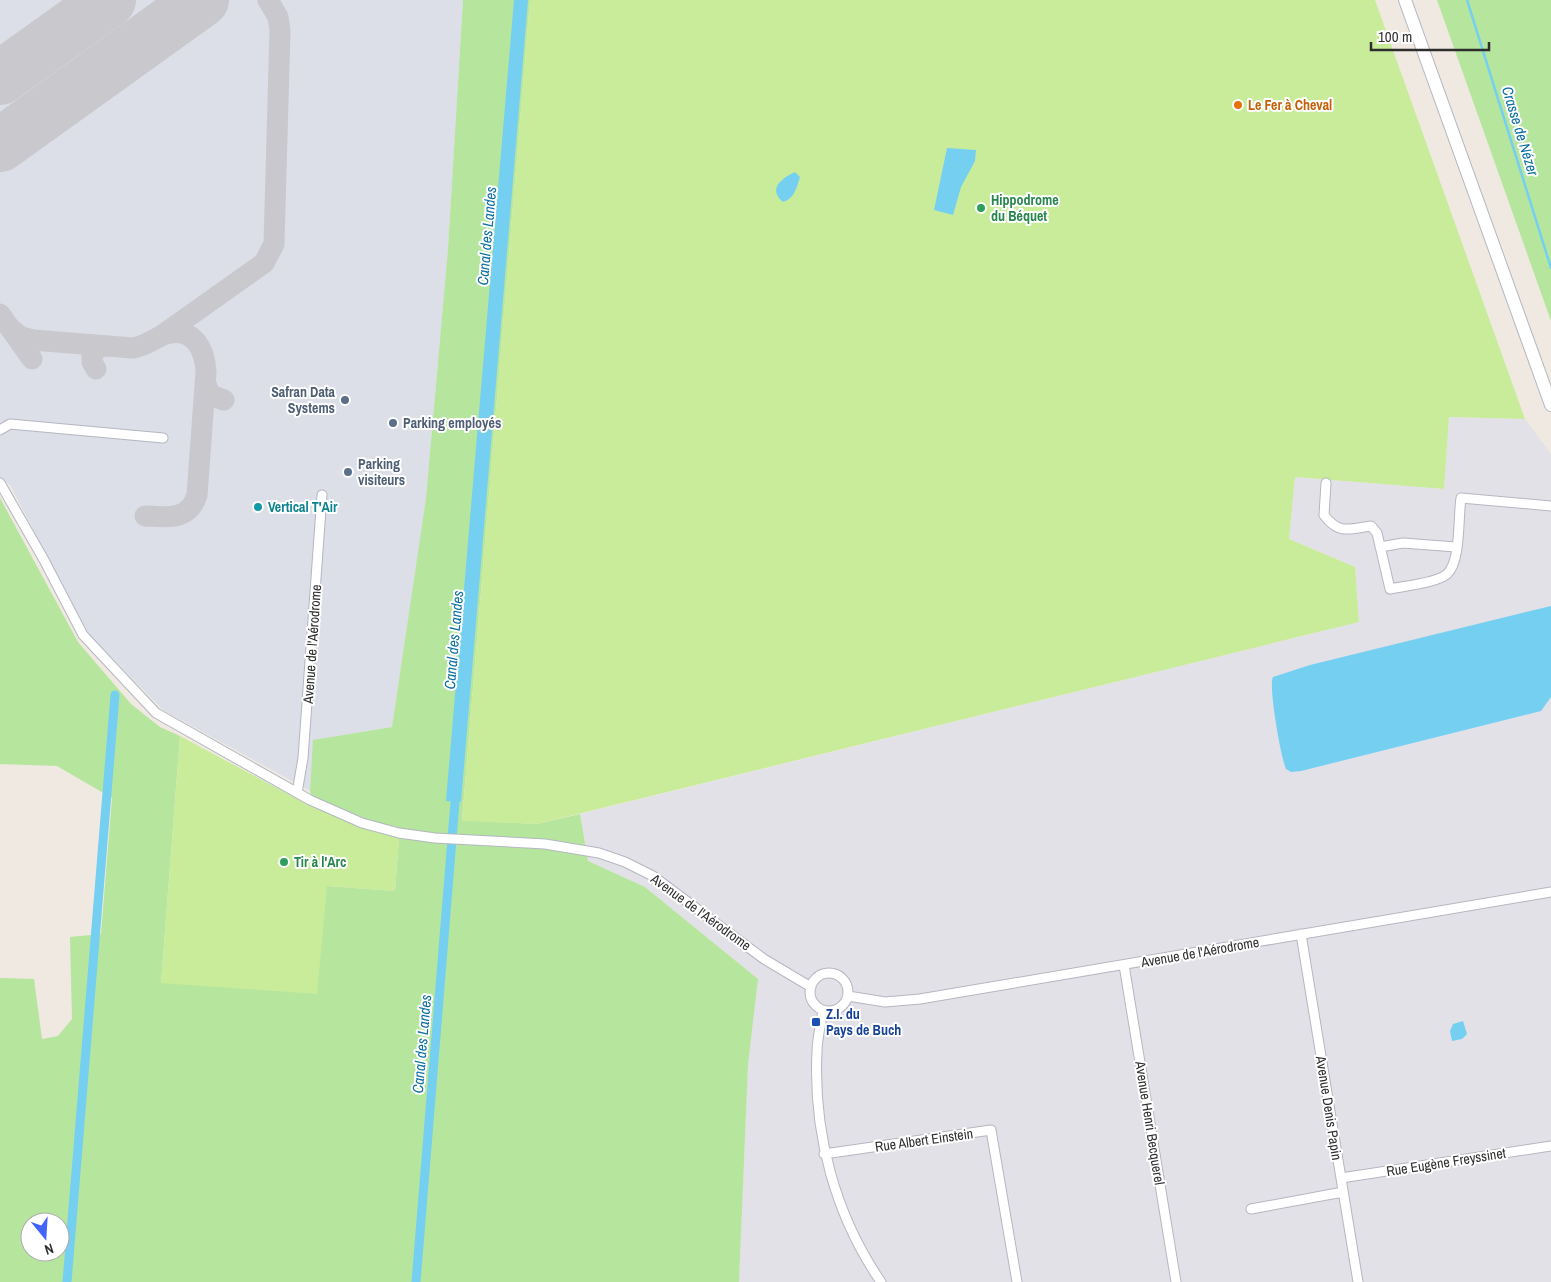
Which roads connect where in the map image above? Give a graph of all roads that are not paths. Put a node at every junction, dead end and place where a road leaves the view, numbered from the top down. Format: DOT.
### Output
graph roads {
  1 [pos="1405,0"];
  2 [pos="1551,405"];
  3 [pos="0,430"];
  4 [pos="163,438"];
  5 [pos="0,483"];
  6 [pos="1326,483"];
  7 [pos="322,495"];
  8 [pos="1551,506"];
  9 [pos="1380,547"];
  10 [pos="1456,547"];
  11 [pos="297,793"];
  12 [pos="1551,892"];
  13 [pos="1301,934"];
  14 [pos="1124,965"];
  15 [pos="811,987"];
  16 [pos="848,996"];
  17 [pos="823,1010"];
  18 [pos="1551,1146"];
  19 [pos="824,1154"];
  20 [pos="1341,1178"];
  21 [pos="1343,1192"];
  22 [pos="1251,1209"];
  23 [pos="881,1282"];
  24 [pos="1017,1282"];
  25 [pos="1176,1282"];
  26 [pos="1358,1282"];
  1 -- 2 [label="main road"];
  3 -- 4 [label="street"];
  5 -- 11 [label="street, Avenue de l'Aérodrome"];
  6 -- 9 [label="street"];
  7 -- 11 [label="street, Avenue de l'Aérodrome"];
  8 -- 10 [label="street"];
  9 -- 10 [label="street"];
  9 -- 10 [label="street"];
  11 -- 15 [label="street, Avenue de l'Aérodrome"];
  12 -- 13 [label="street, Avenue de l'Aérodrome"];
  13 -- 14 [label="street, Avenue de l'Aérodrome"];
  13 -- 20 [label="street, Avenue Denis Papin"];
  14 -- 16 [label="street, Avenue de l'Aérodrome"];
  14 -- 25 [label="street, Avenue Henri Becquerel"];
  15 -- 16 [label="street"];
  15 -- 17 [label="street"];
  16 -- 17 [label="street"];
  17 -- 19 [label="street"];
  18 -- 20 [label="street, Rue Eugène Freyssinet"];
  19 -- 23 [label="street"];
  19 -- 24 [label="street, Rue Albert Einstein"];
  20 -- 21 [label="street, Avenue Denis Papin"];
  21 -- 22 [label="street"];
  21 -- 26 [label="street, Avenue Denis Papin"];
}
